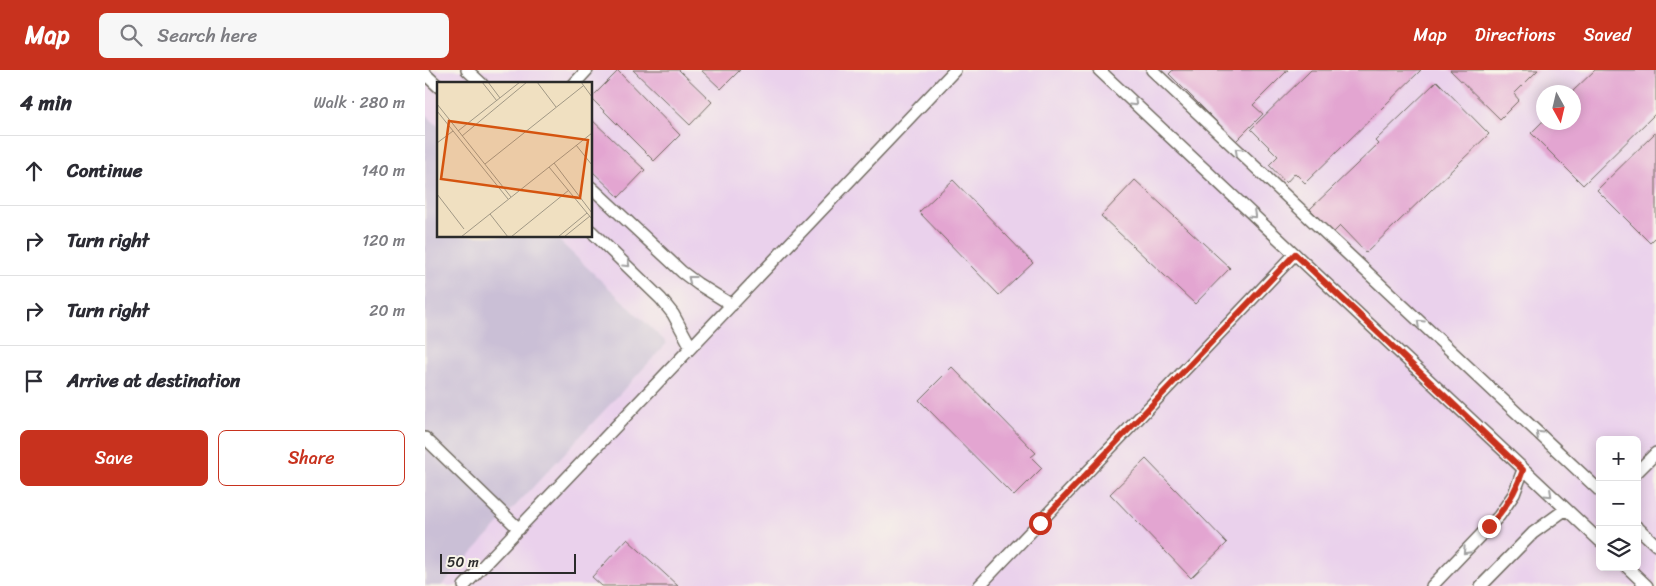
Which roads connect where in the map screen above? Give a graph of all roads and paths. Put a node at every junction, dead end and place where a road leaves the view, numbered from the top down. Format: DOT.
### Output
graph roads {
  1 [pos="467,70"];
  2 [pos="587,70"];
  3 [pos="955,70"];
  4 [pos="1099,70"];
  5 [pos="1151,70"];
  6 [pos="425,74"];
  7 [pos="480,82"];
  8 [pos="576,82"];
  9 [pos="437,85"];
  10 [pos="593,189"];
  11 [pos="593,233"];
  12 [pos="1295,254"];
  13 [pos="731,306"];
  14 [pos="691,347"];
  15 [pos="425,438"];
  16 [pos="1656,453"];
  17 [pos="1641,468"];
  18 [pos="1523,470"];
  19 [pos="1596,487"];
  20 [pos="1566,509"];
  21 [pos="519,529"];
  22 [pos="1641,531"];
  23 [pos="1596,537"];
  24 [pos="1656,545"];
  25 [pos="1631,571"];
  26 [pos="464,586"];
  27 [pos="979,586"];
  28 [pos="1433,586"];
  29 [pos="1481,586"];
  30 [pos="1647,586"];
  1 -- 7 [label="lane"];
  2 -- 8 [label="lane"];
  3 -- 13 [label="lane"];
  4 -- 12 [label="lane, one-way"];
  19 -- 5 [label="lane, one-way"];
  6 -- 9 [label="lane"];
  13 -- 10 [label="lane, one-way"];
  11 -- 14 [label="lane, one-way"];
  12 -- 18 [label="lane"];
  12 -- 27 [label="lane"];
  13 -- 14 [label="lane"];
  14 -- 21 [label="lane"];
  15 -- 21 [label="lane"];
  16 -- 17 [label="lane"];
  18 -- 20 [label="lane, one-way"];
  18 -- 28 [label="lane, one-way"];
  20 -- 23 [label="lane"];
  20 -- 29 [label="lane"];
  21 -- 26 [label="lane"];
  22 -- 24 [label="lane"];
  25 -- 30 [label="lane"];
}
